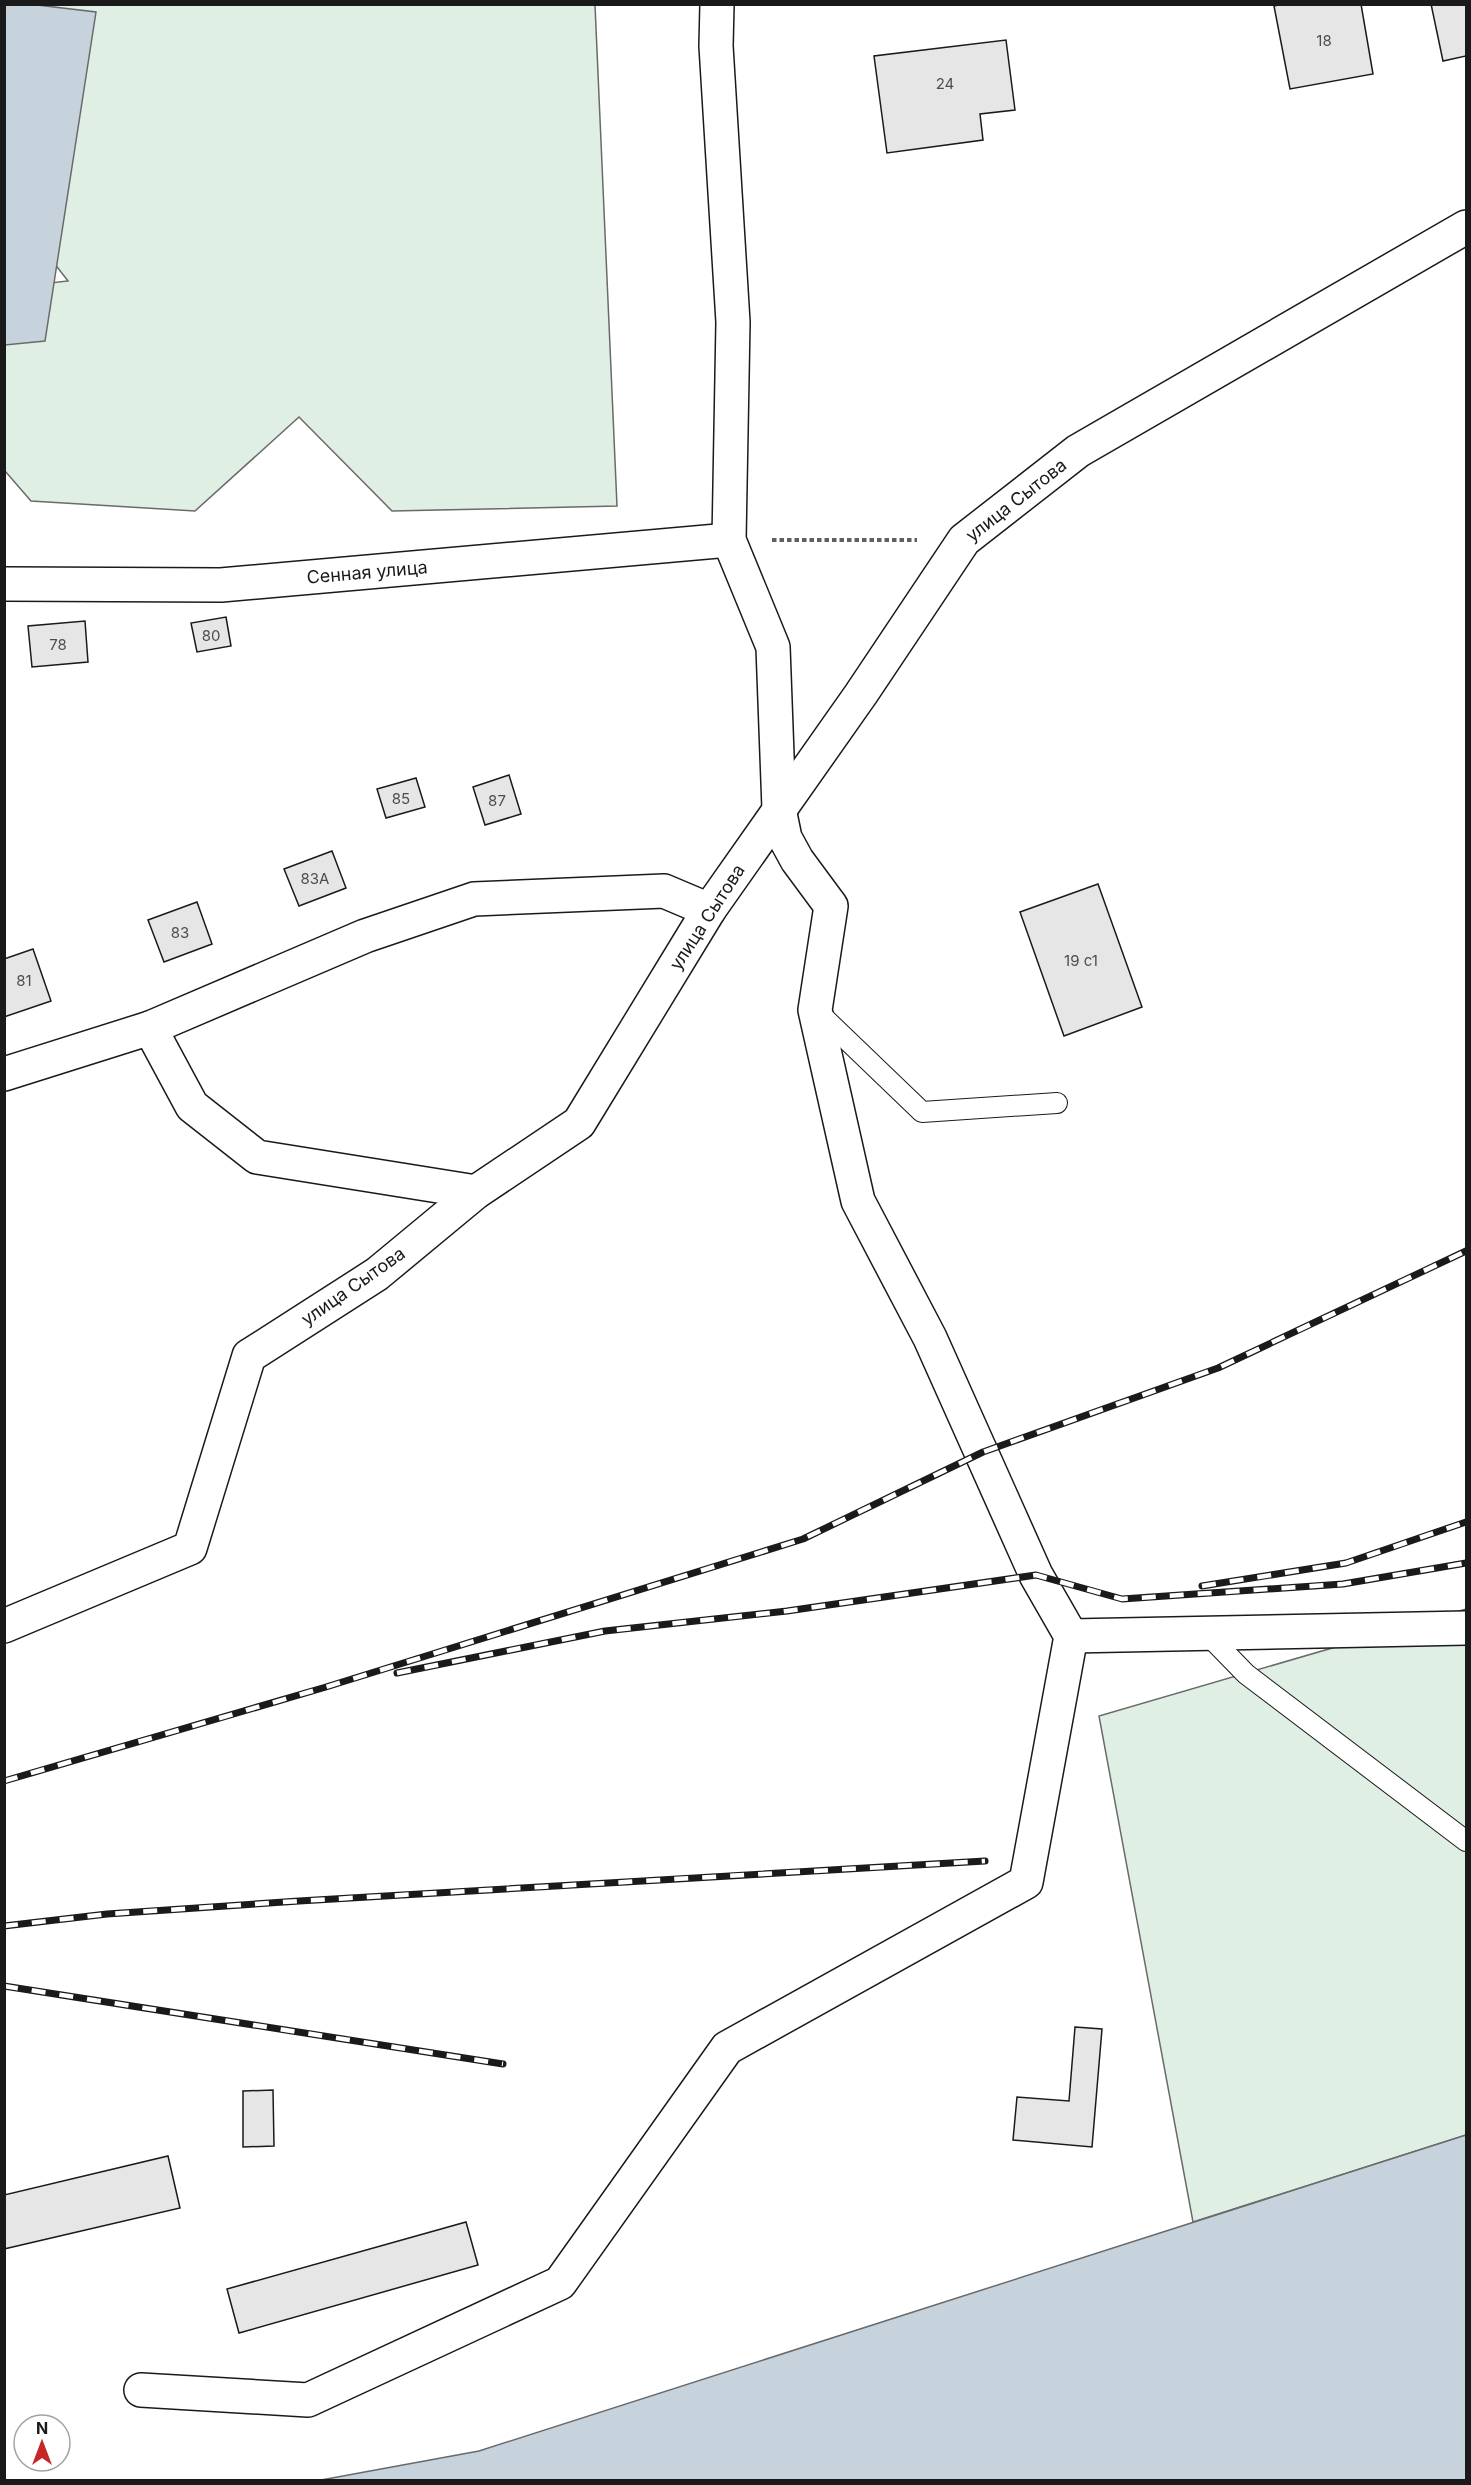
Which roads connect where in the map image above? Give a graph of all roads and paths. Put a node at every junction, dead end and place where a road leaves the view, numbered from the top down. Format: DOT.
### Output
graph roads {
  1 [pos="717,4"];
  2 [pos="1467,226"];
  3 [pos="729,540"];
  4 [pos="964,540"];
  5 [pos="4,584"];
  6 [pos="778,809"];
  7 [pos="709,910"];
  8 [pos="815,1010"];
  9 [pos="150,1028"];
  10 [pos="4,1074"];
  11 [pos="1057,1103"];
  12 [pos="476,1192"];
  13 [pos="4,1626"];
  14 [pos="1467,1628"];
  15 [pos="1207,1634"];
  16 [pos="1071,1636"];
  17 [pos="1467,1840"];
  18 [pos="141,2390"];
  1 -- 3 [label="street"];
  2 -- 4 [label="street, улица Сытова"];
  3 -- 4 [label="path"];
  3 -- 5 [label="street, Сенная улица"];
  3 -- 6 [label="street"];
  4 -- 6 [label="street, улица Сытова"];
  6 -- 7 [label="street, улица Сытова"];
  6 -- 8 [label="street"];
  7 -- 9 [label="street"];
  7 -- 12 [label="street, улица Сытова"];
  8 -- 11 [label="lane"];
  8 -- 16 [label="street"];
  9 -- 10 [label="street"];
  9 -- 12 [label="street"];
  12 -- 13 [label="street, улица Сытова"];
  14 -- 15 [label="street"];
  15 -- 16 [label="street"];
  15 -- 17 [label="lane"];
  16 -- 18 [label="street"];
}
